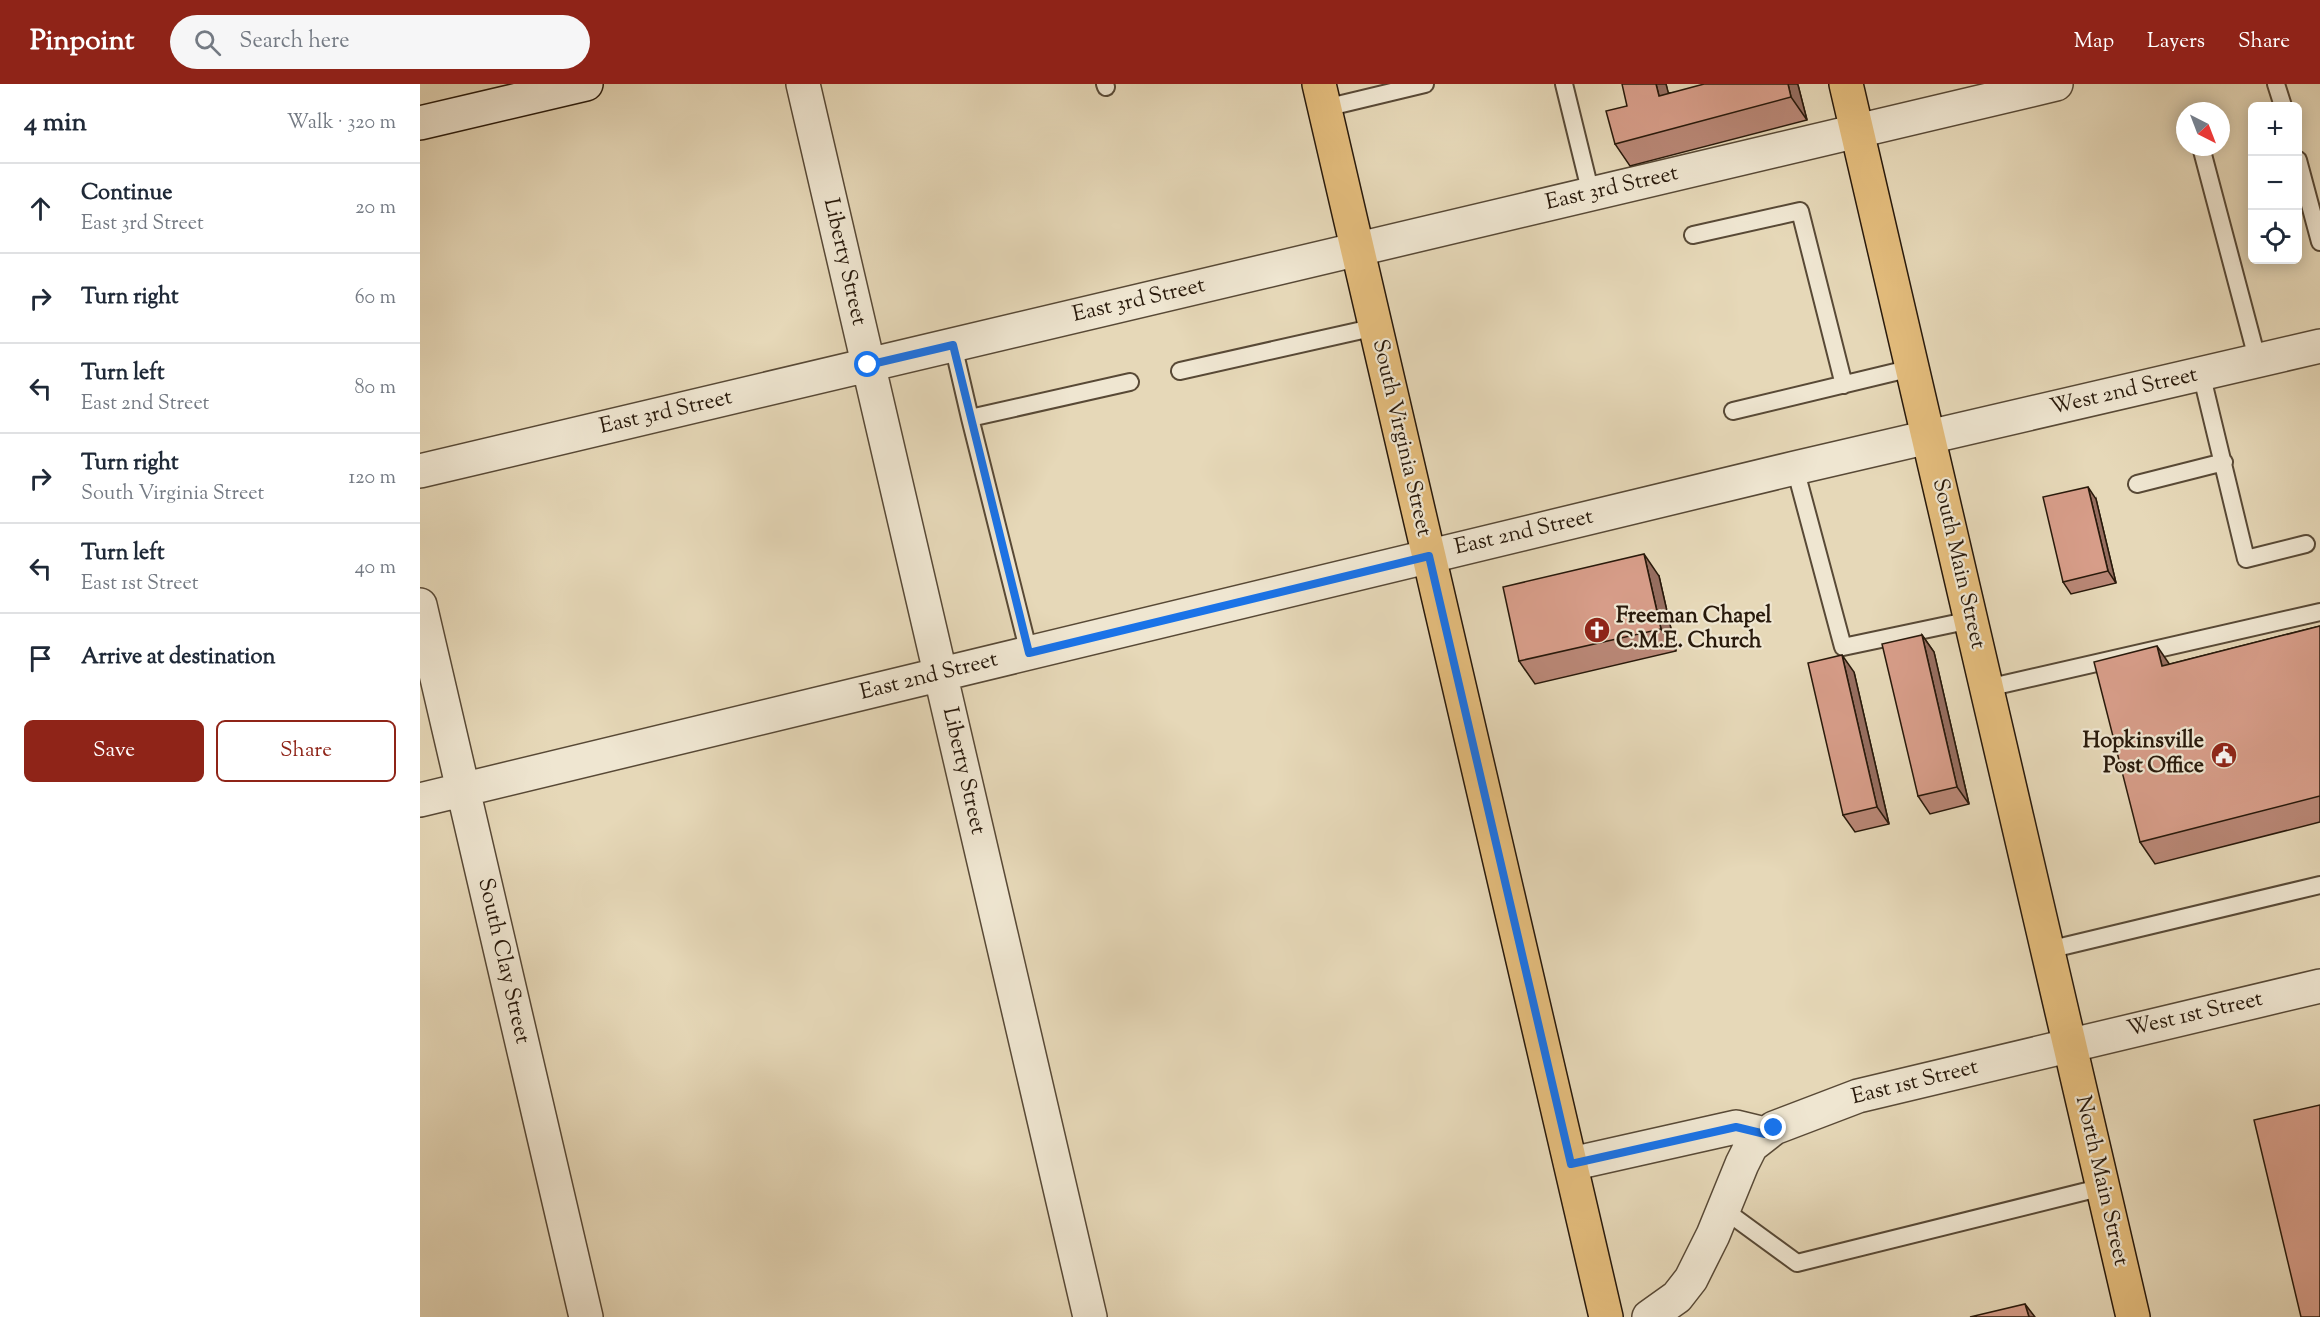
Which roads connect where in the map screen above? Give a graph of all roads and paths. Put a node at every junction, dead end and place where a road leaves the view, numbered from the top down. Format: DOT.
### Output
graph roads {
  1 [pos="586,84"];
  2 [pos="803,84"];
  3 [pos="1425,84"];
  4 [pos="1564,84"];
  5 [pos="1846,84"];
  6 [pos="2056,84"];
  7 [pos="2276,84"];
  8 [pos="1322,96"];
  9 [pos="2282,102"];
  10 [pos="420,123"];
  11 [pos="1857,131"];
  12 [pos="2203,156"];
  13 [pos="2302,175"];
  14 [pos="1591,194"];
  15 [pos="1693,235"];
  16 [pos="2320,242"];
  17 [pos="1358,249"];
  18 [pos="1376,327"];
  19 [pos="953,345"];
  20 [pos="2320,346"];
  21 [pos="2258,362"];
  22 [pos="868,365"];
  23 [pos="1912,368"];
  24 [pos="1180,371"];
  25 [pos="2201,374"];
  26 [pos="1130,382"];
  27 [pos="1844,385"];
  28 [pos="1733,411"];
  29 [pos="970,418"];
  30 [pos="1929,438"];
  31 [pos="2224,462"];
  32 [pos="1795,468"];
  33 [pos="420,471"];
  34 [pos="2137,484"];
  35 [pos="2306,544"];
  36 [pos="1429,556"];
  37 [pos="420,605"];
  38 [pos="2320,612"];
  39 [pos="1971,620"];
  40 [pos="1029,653"];
  41 [pos="940,674"];
  42 [pos="1987,688"];
  43 [pos="463,789"];
  44 [pos="420,800"];
  45 [pos="2320,885"];
  46 [pos="2048,950"];
  47 [pos="2320,986"];
  48 [pos="2070,1044"];
  49 [pos="1765,1134"];
  50 [pos="1571,1164"];
  51 [pos="2103,1186"];
  52 [pos="1724,1209"];
  53 [pos="1680,1307"];
  54 [pos="586,1317"];
  55 [pos="1090,1317"];
  56 [pos="1606,1317"];
  57 [pos="1649,1317"];
  58 [pos="2133,1317"];
  1 -- 10 [label="street"];
  2 -- 22 [label="street, Liberty Street"];
  3 -- 8 [label="lane"];
  4 -- 14 [label="lane"];
  5 -- 11 [label="main road, South Main Street"];
  6 -- 11 [label="street, East 3rd Street"];
  7 -- 9 [label="lane"];
  8 -- 17 [label="main road, South Virginia Street"];
  11 -- 14 [label="street, East 3rd Street"];
  11 -- 23 [label="main road, South Main Street"];
  12 -- 21 [label="lane"];
  13 -- 16 [label="lane"];
  14 -- 17 [label="street, East 3rd Street"];
  15 -- 27 [label="lane"];
  17 -- 18 [label="main road, South Virginia Street"];
  17 -- 19 [label="street, East 3rd Street"];
  18 -- 24 [label="lane"];
  18 -- 36 [label="main road, South Virginia Street"];
  19 -- 22 [label="street, East 3rd Street"];
  19 -- 29 [label="lane"];
  20 -- 21 [label="street, West 2nd Street"];
  21 -- 25 [label="street, West 2nd Street"];
  22 -- 33 [label="street, East 3rd Street"];
  22 -- 41 [label="street, Liberty Street"];
  23 -- 27 [label="lane"];
  23 -- 30 [label="main road, South Main Street"];
  25 -- 30 [label="street, West 2nd Street"];
  25 -- 31 [label="lane"];
  26 -- 29 [label="lane"];
  27 -- 28 [label="lane"];
  29 -- 40 [label="lane"];
  30 -- 32 [label="street, East 2nd Street"];
  30 -- 39 [label="main road, South Main Street"];
  31 -- 34 [label="lane"];
  31 -- 35 [label="lane"];
  32 -- 36 [label="street, East 2nd Street"];
  32 -- 39 [label="lane"];
  36 -- 40 [label="street, East 2nd Street"];
  36 -- 50 [label="main road, South Virginia Street"];
  37 -- 43 [label="street, South Clay Street"];
  38 -- 42 [label="lane"];
  39 -- 42 [label="main road, South Main Street"];
  40 -- 41 [label="street, East 2nd Street"];
  41 -- 43 [label="street, East 2nd Street"];
  41 -- 55 [label="street, Liberty Street"];
  42 -- 46 [label="main road, South Main Street"];
  43 -- 44 [label="street, East 2nd Street"];
  43 -- 54 [label="street, South Clay Street"];
  45 -- 46 [label="lane"];
  46 -- 48 [label="main road, South Main Street"];
  47 -- 48 [label="street, West 1st Street"];
  48 -- 49 [label="street, East 1st Street"];
  48 -- 51 [label="main road, North Main Street"];
  49 -- 50 [label="street"];
  49 -- 52 [label="street, East 1st Street"];
  50 -- 56 [label="main road, South Virginia Street"];
  51 -- 52 [label="lane"];
  51 -- 58 [label="main road, North Main Street"];
  52 -- 53 [label="street, East 1st Street"];
  53 -- 57 [label="street, East 1st Street"];
}
